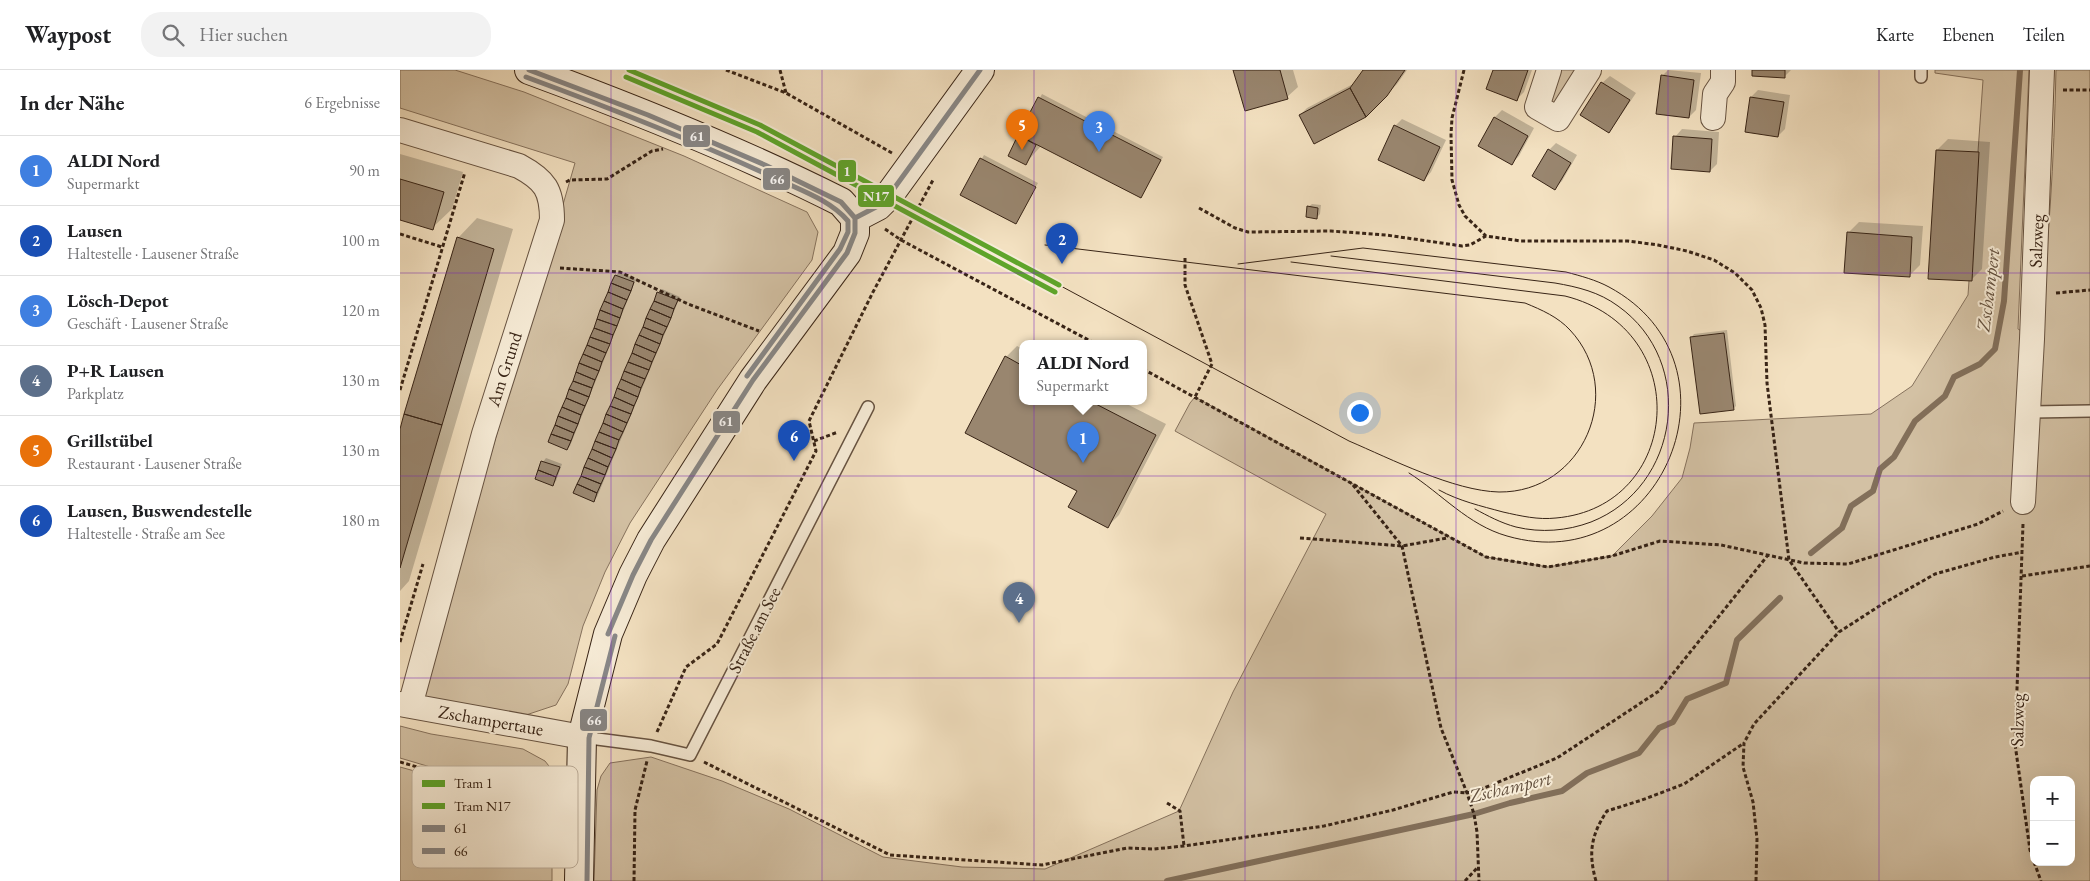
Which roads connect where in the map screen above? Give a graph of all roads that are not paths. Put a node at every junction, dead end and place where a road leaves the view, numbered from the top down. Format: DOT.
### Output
graph roads {
  1 [pos="530,70"];
  2 [pos="980,70"];
  3 [pos="1549,70"];
  4 [pos="1589,70"];
  5 [pos="1723,70"];
  6 [pos="2042,70"];
  7 [pos="1713,118"];
  8 [pos="400,130"];
  9 [pos="855,218"];
  10 [pos="868,407"];
  11 [pos="2090,411"];
  12 [pos="2029,412"];
  13 [pos="2023,502"];
  14 [pos="405,705"];
  15 [pos="582,736"];
  16 [pos="579,881"];
  1 -- 9 [label="main road"];
  2 -- 9 [label="main road"];
  3 -- 4 [label="street"];
  5 -- 7 [label="street"];
  6 -- 12 [label="street, Salzweg"];
  8 -- 14 [label="street, Am Grund"];
  9 -- 15 [label="main road"];
  10 -- 15 [label="lane, Straße am See"];
  11 -- 12 [label="lane"];
  12 -- 13 [label="street, Salzweg"];
  14 -- 15 [label="street, Zschampertaue"];
  15 -- 16 [label="main road"];
}
